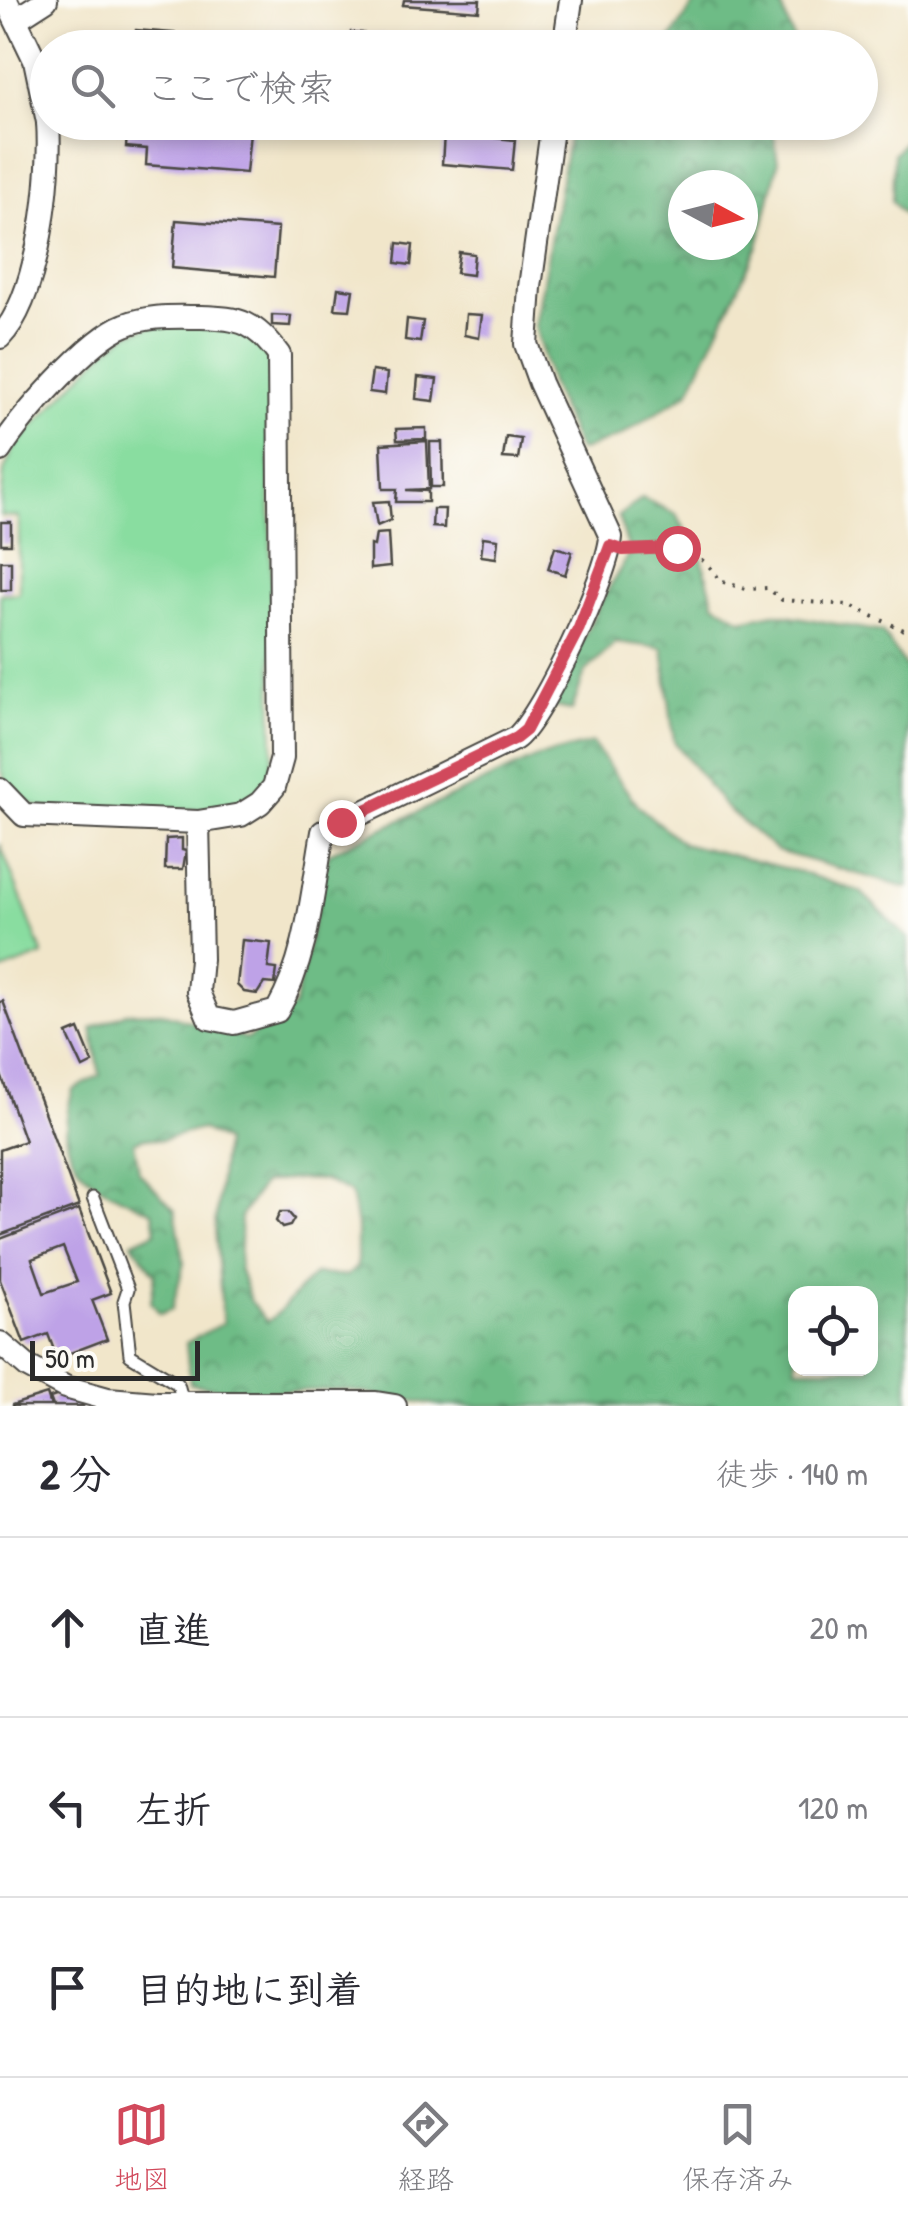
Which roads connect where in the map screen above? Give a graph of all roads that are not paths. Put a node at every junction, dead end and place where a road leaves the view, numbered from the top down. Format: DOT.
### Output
graph roads {
  1 [pos="46,0"];
  2 [pos="571,0"];
  3 [pos="12,9"];
  4 [pos="567,30"];
  5 [pos="30,49"];
  6 [pos="49,140"];
  7 [pos="550,140"];
  8 [pos="0,337"];
  9 [pos="0,450"];
  10 [pos="0,790"];
  11 [pos="24,815"];
  12 [pos="0,820"];
  13 [pos="198,822"];
  14 [pos="92,1198"];
  15 [pos="0,1343"];
  16 [pos="183,1402"];
  17 [pos="395,1406"];
  1 -- 3 [label="street"];
  2 -- 4 [label="street"];
  3 -- 5 [label="street"];
  6 -- 8 [label="street"];
  7 -- 13 [label="street"];
  9 -- 13 [label="street"];
  10 -- 11 [label="street"];
  11 -- 12 [label="street"];
  11 -- 13 [label="street"];
  14 -- 16 [label="lane"];
  15 -- 16 [label="street"];
  16 -- 17 [label="street"];
}
